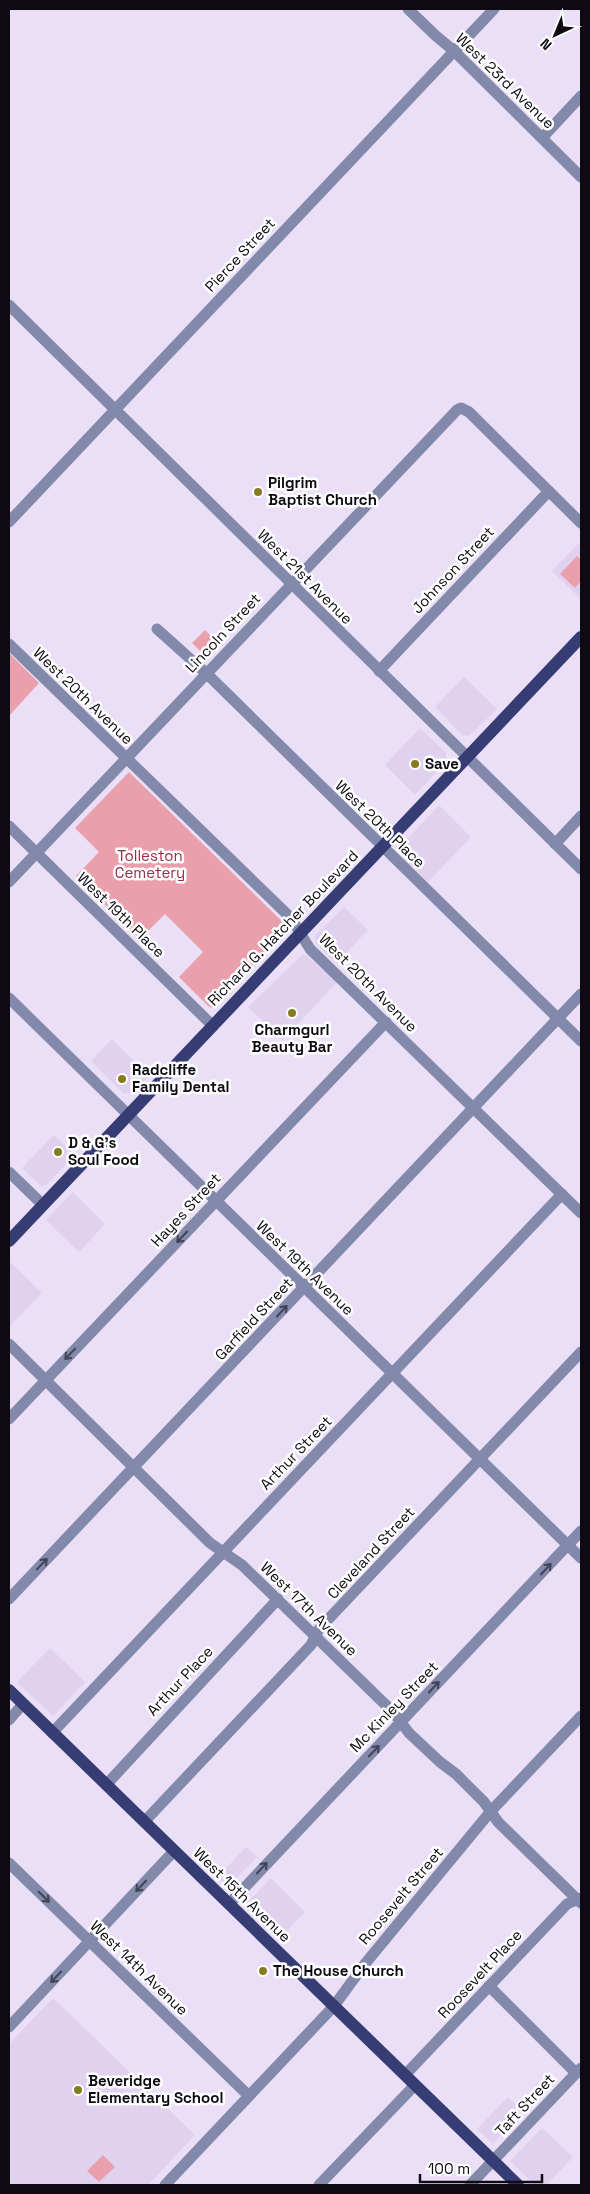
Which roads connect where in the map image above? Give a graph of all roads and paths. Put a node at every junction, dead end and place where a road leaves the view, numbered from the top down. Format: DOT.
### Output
graph roads {
  1 [pos="408,9"];
  2 [pos="494,9"];
  3 [pos="454,51"];
  4 [pos="581,96"];
  5 [pos="542,138"];
  6 [pos="581,177"];
  7 [pos="9,305"];
  8 [pos="115,410"];
  9 [pos="549,491"];
  10 [pos="9,522"];
  11 [pos="581,523"];
  12 [pos="291,584"];
  13 [pos="157,629"];
  14 [pos="581,637"];
  15 [pos="9,644"];
  16 [pos="379,670"];
  17 [pos="206,673"];
  18 [pos="125,758"];
  19 [pos="467,758"];
  20 [pos="581,816"];
  21 [pos="9,826"];
  22 [pos="556,844"];
  23 [pos="382,847"];
  24 [pos="36,853"];
  25 [pos="581,869"];
  26 [pos="9,882"];
  27 [pos="300,933"];
  28 [pos="581,994"];
  29 [pos="9,998"];
  30 [pos="558,1018"];
  31 [pos="386,1022"];
  32 [pos="213,1026"];
  33 [pos="581,1041"];
  34 [pos="474,1108"];
  35 [pos="128,1115"];
  36 [pos="9,1172"];
  37 [pos="562,1194"];
  38 [pos="216,1201"];
  39 [pos="43,1205"];
  40 [pos="581,1213"];
  41 [pos="9,1241"];
  42 [pos="304,1288"];
  43 [pos="9,1344"];
  44 [pos="581,1352"];
  45 [pos="392,1373"];
  46 [pos="45,1380"];
  47 [pos="9,1419"];
  48 [pos="480,1459"];
  49 [pos="134,1468"];
  50 [pos="581,1531"];
  51 [pos="568,1545"];
  52 [pos="223,1552"];
  53 [pos="581,1558"];
  54 [pos="9,1599"];
  55 [pos="278,1599"];
  56 [pos="316,1636"];
  57 [pos="9,1690"];
  58 [pos="23,1704"];
  59 [pos="581,1716"];
  60 [pos="9,1720"];
  61 [pos="401,1722"];
  62 [pos="52,1733"];
  63 [pos="106,1785"];
  64 [pos="491,1811"];
  65 [pos="144,1822"];
  66 [pos="174,1851"];
  67 [pos="9,1862"];
  68 [pos="580,1900"];
  69 [pos="229,1904"];
  70 [pos="89,1941"];
  71 [pos="489,1986"];
  72 [pos="334,2006"];
  73 [pos="9,2027"];
  74 [pos="579,2070"];
  75 [pos="405,2075"];
  76 [pos="415,2085"];
  77 [pos="249,2096"];
  78 [pos="493,2161"];
  79 [pos="165,2185"];
  80 [pos="319,2185"];
  81 [pos="470,2185"];
  82 [pos="518,2185"];
  1 -- 3 [label="street, West 23rd Avenue"];
  2 -- 3 [label="street, Pierce Street"];
  3 -- 5 [label="street, West 23rd Avenue"];
  3 -- 8 [label="street, Pierce Street"];
  4 -- 5 [label="street"];
  5 -- 6 [label="street, West 23rd Avenue"];
  7 -- 8 [label="street, West 21st Avenue"];
  8 -- 10 [label="street, Pierce Street"];
  8 -- 12 [label="street, West 21st Avenue"];
  9 -- 11 [label="street"];
  9 -- 12 [label="street, Lincoln Street"];
  9 -- 16 [label="street, Johnson Street"];
  12 -- 16 [label="street, West 21st Avenue"];
  12 -- 17 [label="street, Lincoln Street"];
  13 -- 17 [label="street, West 20th Place"];
  14 -- 19 [label="main road, Richard G. Hatcher Boulevard"];
  15 -- 18 [label="street, West 20th Avenue"];
  16 -- 19 [label="street, West 21st Avenue"];
  17 -- 18 [label="street, Lincoln Street"];
  17 -- 23 [label="street, West 20th Place"];
  18 -- 24 [label="street, Lincoln Street"];
  18 -- 27 [label="street, West 20th Avenue"];
  19 -- 22 [label="street, West 21st Avenue"];
  19 -- 23 [label="main road, Richard G. Hatcher Boulevard"];
  20 -- 22 [label="street"];
  21 -- 24 [label="street, West 19th Place"];
  22 -- 25 [label="street, West 21st Avenue"];
  23 -- 27 [label="main road, Richard G. Hatcher Boulevard"];
  23 -- 30 [label="street, West 20th Place"];
  24 -- 26 [label="street, Lincoln Street"];
  24 -- 32 [label="street, West 19th Place"];
  27 -- 31 [label="street, West 20th Avenue"];
  27 -- 32 [label="main road, Richard G. Hatcher Boulevard"];
  28 -- 30 [label="street, Garfield Street"];
  29 -- 35 [label="street, West 19th Avenue"];
  30 -- 33 [label="street, West 20th Place"];
  30 -- 34 [label="street, Garfield Street"];
  31 -- 34 [label="street, West 20th Avenue"];
  31 -- 38 [label="street, Hayes Street"];
  32 -- 35 [label="main road, Richard G. Hatcher Boulevard"];
  34 -- 37 [label="street, West 20th Avenue"];
  34 -- 42 [label="street, Garfield Street"];
  35 -- 38 [label="street, West 19th Avenue"];
  35 -- 39 [label="main road, Richard G. Hatcher Boulevard"];
  36 -- 39 [label="street"];
  37 -- 40 [label="street, West 20th Avenue"];
  37 -- 45 [label="street, Arthur Street"];
  38 -- 42 [label="street, West 19th Avenue"];
  38 -- 46 [label="street, Hayes Street, one-way"];
  39 -- 41 [label="main road, Richard G. Hatcher Boulevard"];
  42 -- 45 [label="street, West 19th Avenue"];
  49 -- 42 [label="street, Garfield Street, one-way"];
  43 -- 46 [label="street, West 17th Avenue"];
  44 -- 48 [label="street, Cleveland Street"];
  45 -- 48 [label="street, West 19th Avenue"];
  45 -- 52 [label="street, Arthur Street"];
  46 -- 47 [label="street, Hayes Street"];
  46 -- 49 [label="street, West 17th Avenue"];
  48 -- 51 [label="street, West 19th Avenue"];
  48 -- 56 [label="street, Cleveland Street"];
  49 -- 52 [label="street, West 17th Avenue"];
  54 -- 49 [label="street, Garfield Street, one-way"];
  50 -- 51 [label="street, Mc Kinley Street"];
  51 -- 53 [label="street, West 19th Avenue"];
  61 -- 51 [label="street, Mc Kinley Street, one-way"];
  52 -- 55 [label="street, West 17th Avenue"];
  52 -- 62 [label="street, Arthur Street"];
  55 -- 56 [label="street, West 17th Avenue"];
  55 -- 63 [label="street, Arthur Place"];
  56 -- 61 [label="street, West 17th Avenue"];
  56 -- 65 [label="street, Cleveland Street"];
  57 -- 58 [label="main road, West 15th Avenue"];
  58 -- 60 [label="street"];
  58 -- 62 [label="main road, West 15th Avenue"];
  59 -- 64 [label="street, Roosevelt Street"];
  61 -- 64 [label="street, West 17th Avenue"];
  69 -- 61 [label="street, Mc Kinley Street, one-way"];
  62 -- 63 [label="main road, West 15th Avenue"];
  63 -- 65 [label="main road, West 15th Avenue"];
  64 -- 68 [label="street, West 17th Avenue"];
  64 -- 72 [label="street, Roosevelt Street"];
  65 -- 66 [label="main road, West 15th Avenue"];
  66 -- 69 [label="main road, West 15th Avenue"];
  66 -- 70 [label="street, one-way"];
  67 -- 70 [label="street, West 14th Avenue, one-way"];
  68 -- 71 [label="street, Roosevelt Place"];
  69 -- 72 [label="main road, West 15th Avenue"];
  70 -- 73 [label="street, one-way"];
  70 -- 77 [label="street, West 14th Avenue"];
  71 -- 74 [label="street"];
  71 -- 75 [label="street, Roosevelt Place"];
  72 -- 75 [label="main road, West 15th Avenue"];
  72 -- 77 [label="street, Roosevelt Street"];
  74 -- 78 [label="street, Taft Street"];
  75 -- 76 [label="main road, West 15th Avenue"];
  76 -- 78 [label="main road, West 15th Avenue"];
  76 -- 80 [label="street"];
  77 -- 79 [label="street, Roosevelt Street"];
  78 -- 81 [label="street, Taft Street"];
  78 -- 82 [label="main road, West 15th Avenue"];
}
